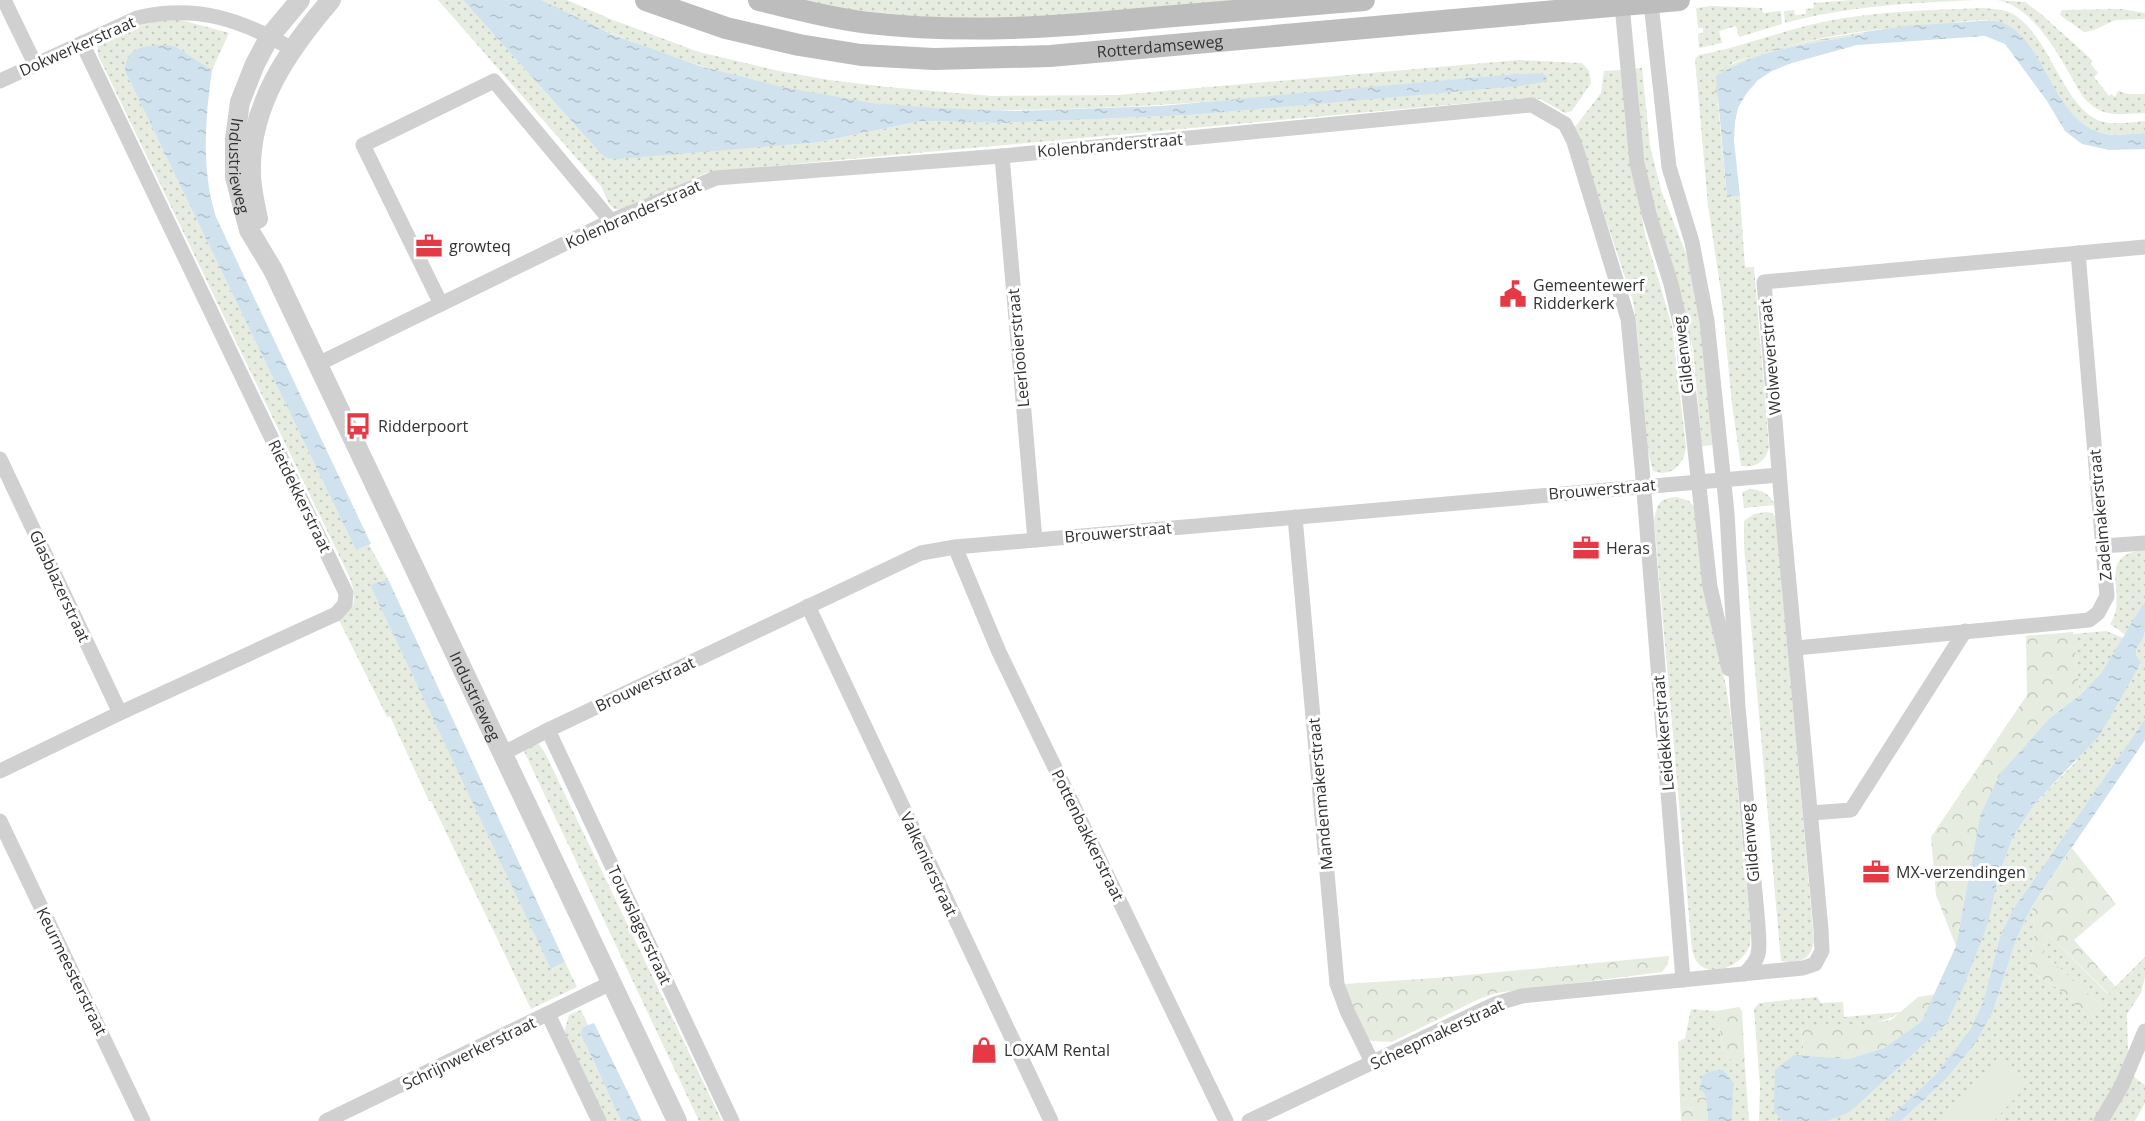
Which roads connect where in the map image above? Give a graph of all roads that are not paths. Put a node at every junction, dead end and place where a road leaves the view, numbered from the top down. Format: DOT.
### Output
graph roads {
  1 [pos="4,0"];
  2 [pos="300,0"];
  3 [pos="331,0"];
  4 [pos="646,0"];
  5 [pos="759,0"];
  6 [pos="1364,0"];
  7 [pos="1679,0"];
  8 [pos="1651,1"];
  9 [pos="1621,3"];
  10 [pos="270,36"];
  11 [pos="82,43"];
  12 [pos="292,49"];
  13 [pos="35,64"];
  14 [pos="0,81"];
  15 [pos="1002,156"];
  16 [pos="611,221"];
  17 [pos="2145,247"];
  18 [pos="2078,253"];
  19 [pos="273,270"];
  20 [pos="441,304"];
  21 [pos="318,364"];
  22 [pos="0,459"];
  23 [pos="1779,475"];
  24 [pos="1724,479"];
  25 [pos="1699,481"];
  26 [pos="1644,486"];
  27 [pos="1295,517"];
  28 [pos="1035,540"];
  29 [pos="2145,543"];
  30 [pos="2103,546"];
  31 [pos="955,547"];
  32 [pos="808,606"];
  33 [pos="1965,631"];
  34 [pos="1796,648"];
  35 [pos="1738,707"];
  36 [pos="120,713"];
  37 [pos="548,730"];
  38 [pos="502,754"];
  39 [pos="0,771"];
  40 [pos="1811,813"];
  41 [pos="0,821"];
  42 [pos="1744,974"];
  43 [pos="1683,980"];
  44 [pos="611,983"];
  45 [pos="548,1014"];
  46 [pos="2145,1031"];
  47 [pos="1373,1064"];
  48 [pos="143,1121"];
  49 [pos="326,1121"];
  50 [pos="599,1121"];
  51 [pos="677,1121"];
  52 [pos="732,1121"];
  53 [pos="1051,1121"];
  54 [pos="1226,1121"];
  55 [pos="1249,1121"];
  56 [pos="2101,1121"];
  1 -- 13 [label="street"];
  2 -- 10 [label="street, Industrieweg"];
  3 -- 12 [label="street, Industrieweg"];
  4 -- 9 [label="main road, Rotterdamseweg"];
  5 -- 6 [label="main road, Rotterdamseweg"];
  7 -- 8 [label="main road, Rotterdamseweg"];
  8 -- 9 [label="main road, Rotterdamseweg"];
  8 -- 24 [label="street, Gildenweg"];
  9 -- 25 [label="street, Gildenweg"];
  10 -- 11 [label="street, Dokwerkerstraat"];
  10 -- 12 [label="street, Dokwerkerstraat"];
  10 -- 19 [label="street, Industrieweg"];
  11 -- 13 [label="street, Dokwerkerstraat"];
  11 -- 36 [label="street, Rietdekkerstraat"];
  12 -- 19 [label="street, Industrieweg"];
  13 -- 14 [label="street, Dokwerkerstraat"];
  15 -- 16 [label="street, Kolenbranderstraat"];
  15 -- 26 [label="street, Kolenbranderstraat"];
  15 -- 28 [label="street, Leerlooierstraat"];
  16 -- 20 [label="street, Kolenbranderstraat"];
  16 -- 20 [label="street"];
  17 -- 18 [label="street, Wolweverstraat"];
  18 -- 23 [label="street, Wolweverstraat"];
  18 -- 30 [label="street, Zadelmakerstraat"];
  19 -- 21 [label="street, Industrieweg"];
  20 -- 21 [label="street, Kolenbranderstraat"];
  21 -- 38 [label="street, Industrieweg"];
  22 -- 36 [label="street, Glasblazerstraat"];
  23 -- 24 [label="street, Brouwerstraat"];
  23 -- 34 [label="street, Wolweverstraat"];
  24 -- 25 [label="street, Brouwerstraat"];
  24 -- 35 [label="street, Gildenweg"];
  25 -- 26 [label="street, Brouwerstraat"];
  25 -- 35 [label="street, Gildenweg"];
  26 -- 27 [label="street, Brouwerstraat"];
  26 -- 43 [label="street, Leidekkerstraat"];
  27 -- 28 [label="street, Brouwerstraat"];
  27 -- 47 [label="street, Mandenmakerstraat"];
  28 -- 31 [label="street, Brouwerstraat"];
  29 -- 30 [label="street"];
  30 -- 33 [label="street, Zadelmakerstraat"];
  31 -- 32 [label="street, Brouwerstraat"];
  31 -- 54 [label="street, Pottenbakkerstraat"];
  32 -- 37 [label="street, Brouwerstraat"];
  32 -- 53 [label="street, Valkenierstraat"];
  33 -- 34 [label="street, Zadelmakerstraat"];
  33 -- 40 [label="street"];
  34 -- 40 [label="street, Wolweverstraat"];
  35 -- 42 [label="street, Gildenweg"];
  36 -- 39 [label="street, Rietdekkerstraat"];
  37 -- 38 [label="street, Brouwerstraat"];
  37 -- 52 [label="street, Touwslagerstraat"];
  38 -- 44 [label="street, Industrieweg"];
  40 -- 42 [label="street, Wolweverstraat"];
  41 -- 48 [label="street, Keurmeesterstraat"];
  42 -- 43 [label="street, Scheepmakerstraat"];
  43 -- 47 [label="street, Scheepmakerstraat"];
  44 -- 45 [label="street, Schrijnwerkerstraat"];
  44 -- 51 [label="street, Industrieweg"];
  45 -- 49 [label="street, Schrijnwerkerstraat"];
  45 -- 50 [label="street"];
  46 -- 56 [label="street"];
  47 -- 55 [label="street, Scheepmakerstraat"];
}
